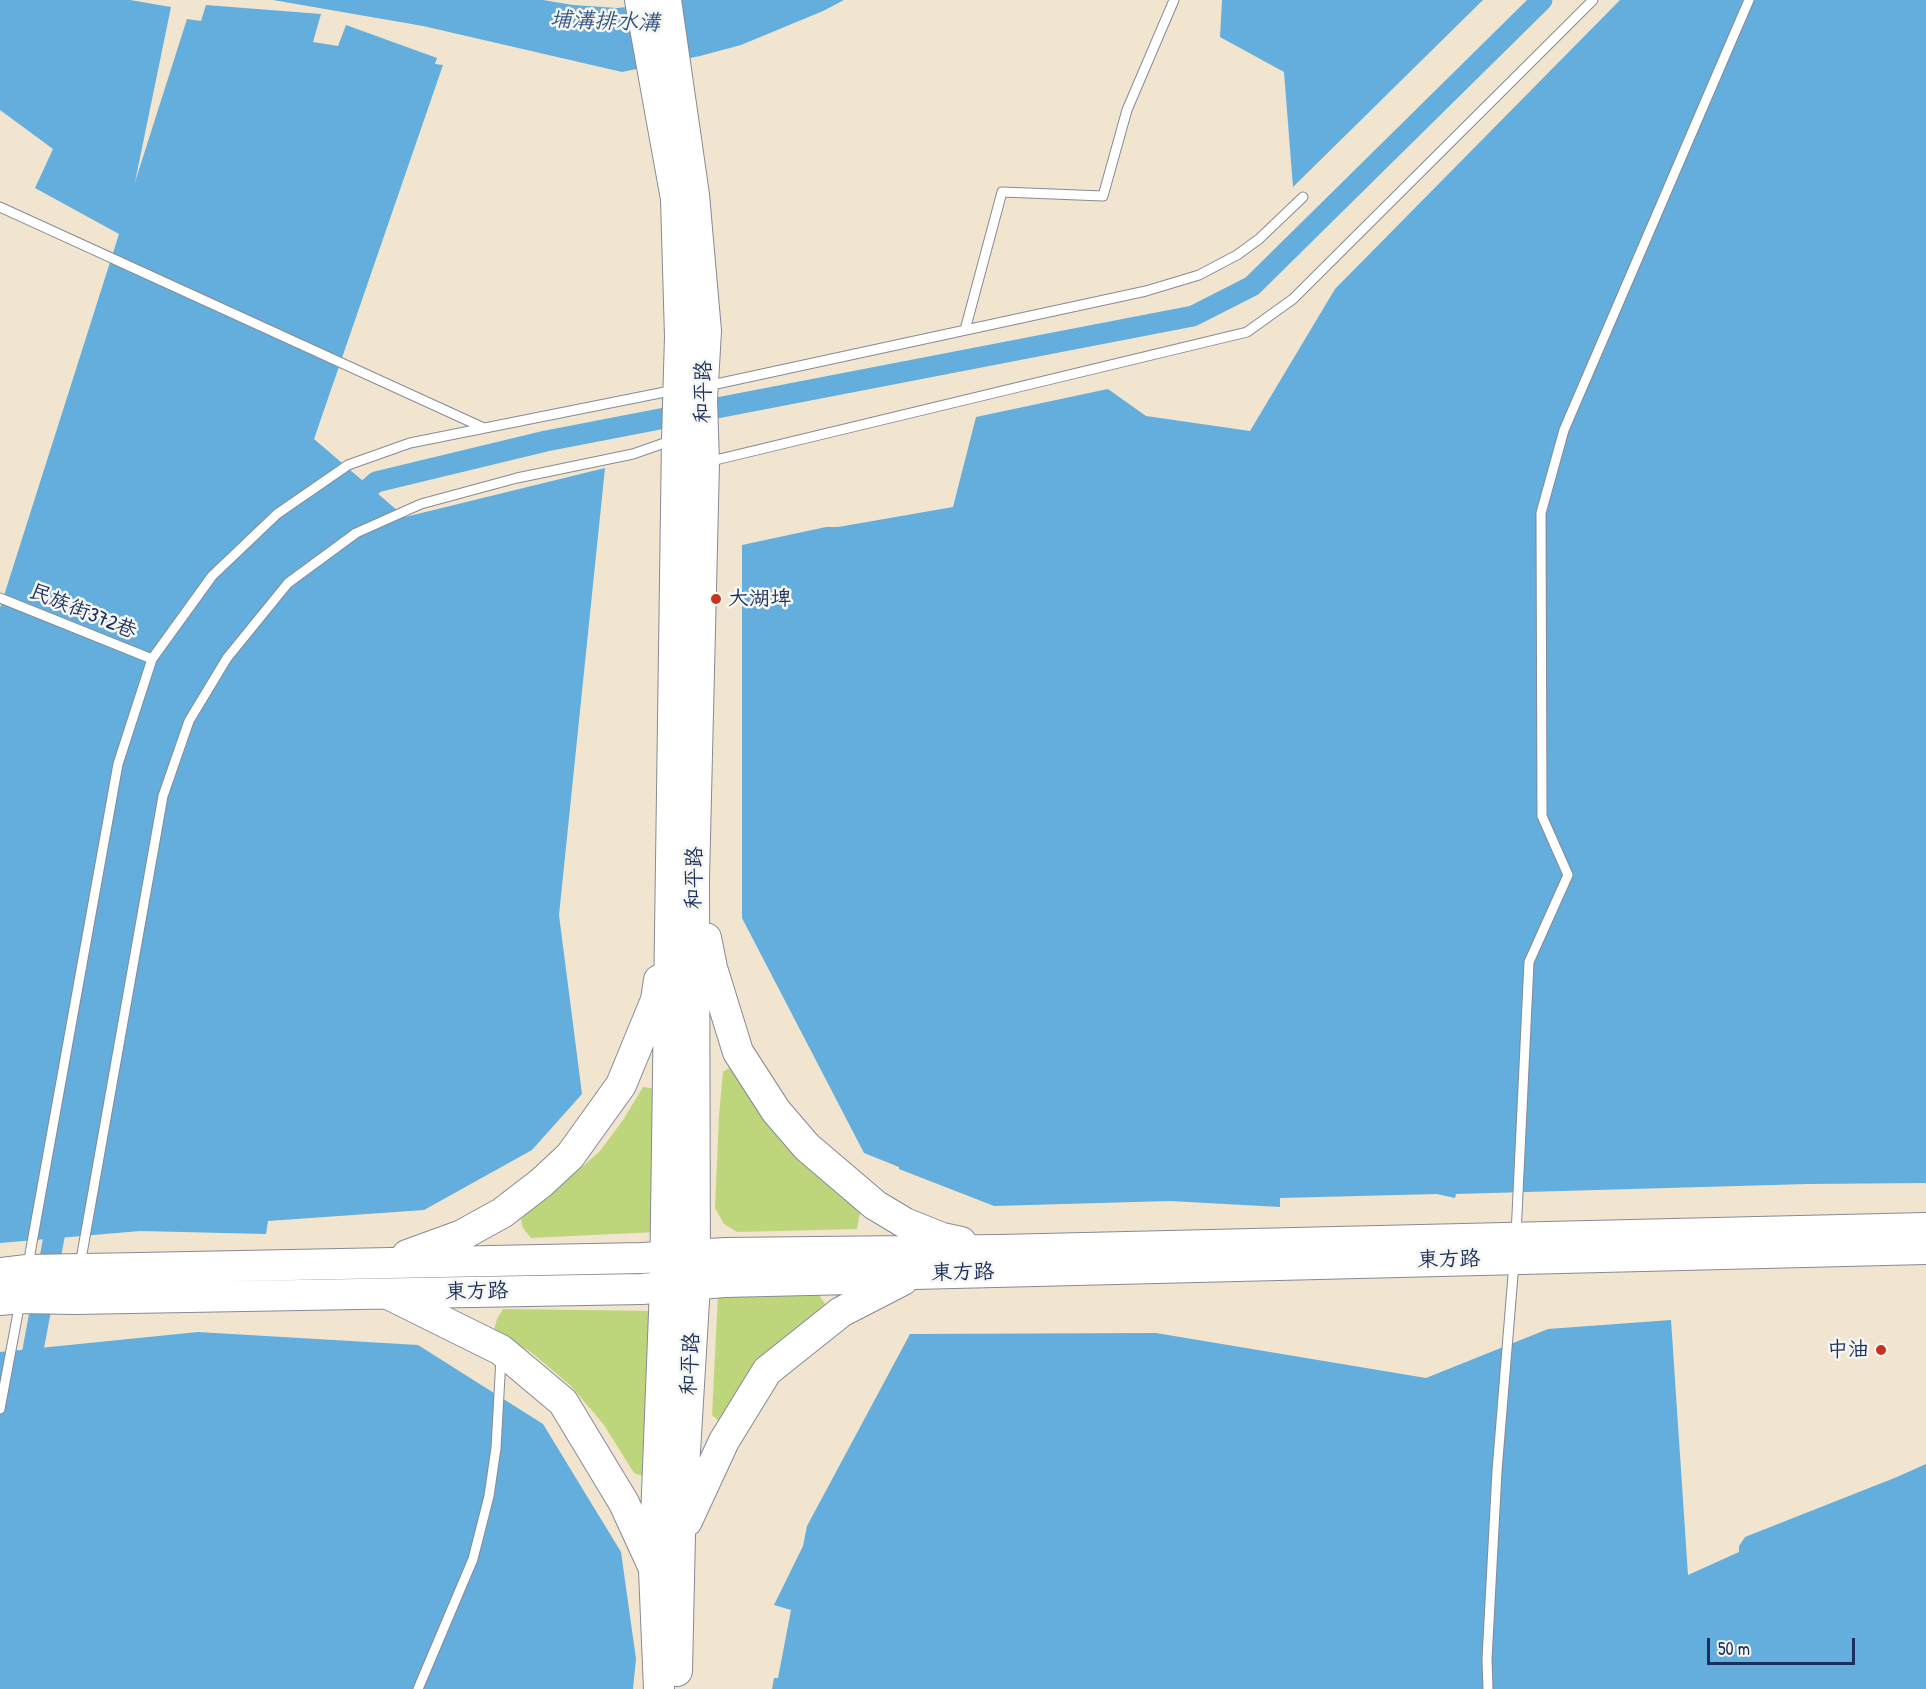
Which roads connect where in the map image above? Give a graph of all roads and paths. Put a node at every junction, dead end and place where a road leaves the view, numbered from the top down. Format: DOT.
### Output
graph roads {
  1 [pos="657,0"];
  2 [pos="1174,0"];
  3 [pos="1593,0"];
  4 [pos="1749,0"];
  5 [pos="1303,197"];
  6 [pos="0,207"];
  7 [pos="965,330"];
  8 [pos="690,392"];
  9 [pos="484,428"];
  10 [pos="690,443"];
  11 [pos="0,597"];
  12 [pos="152,659"];
  13 [pos="683,879"];
  14 [pos="1926,1228"];
  15 [pos="1515,1248"];
  16 [pos="1926,1249"];
  17 [pos="1000,1250"];
  18 [pos="695,1254"];
  19 [pos="666,1256"];
  20 [pos="376,1264"];
  21 [pos="914,1274"];
  22 [pos="77,1284"];
  23 [pos="695,1284"];
  24 [pos="16,1285"];
  25 [pos="665,1287"];
  26 [pos="387,1293"];
  27 [pos="501,1350"];
  28 [pos="0,1409"];
  29 [pos="680,1535"];
  30 [pos="654,1570"];
  31 [pos="418,1689"];
  32 [pos="659,1689"];
  33 [pos="676,1689"];
  34 [pos="1488,1689"];
  1 -- 8 [label="main road, 和平路"];
  2 -- 7 [label="lane"];
  3 -- 10 [label="lane"];
  4 -- 15 [label="lane"];
  5 -- 7 [label="lane"];
  6 -- 9 [label="lane"];
  7 -- 8 [label="lane"];
  8 -- 9 [label="lane"];
  8 -- 10 [label="main road, 和平路"];
  9 -- 12 [label="lane"];
  10 -- 13 [label="main road, 和平路"];
  10 -- 22 [label="lane"];
  11 -- 12 [label="lane, 民族街372巷"];
  12 -- 24 [label="lane"];
  13 -- 17 [label="main road"];
  13 -- 18 [label="main road, 和平路"];
  13 -- 19 [label="main road, 和平路"];
  13 -- 20 [label="main road"];
  14 -- 15 [label="main road, 東方路"];
  15 -- 16 [label="main road, 東方路"];
  15 -- 17 [label="main road, 東方路"];
  15 -- 21 [label="main road, 東方路"];
  15 -- 34 [label="lane"];
  17 -- 18 [label="main road, 東方路"];
  18 -- 19 [label="main road, 東方路"];
  18 -- 23 [label="main road, 和平路"];
  19 -- 20 [label="main road, 東方路"];
  19 -- 25 [label="main road, 和平路"];
  20 -- 22 [label="main road, 東方路"];
  21 -- 23 [label="main road, 東方路"];
  21 -- 29 [label="main road"];
  22 -- 24 [label="main road, 東方路"];
  22 -- 26 [label="main road, 東方路"];
  23 -- 25 [label="main road, 東方路"];
  23 -- 29 [label="main road, 和平路"];
  24 -- 28 [label="lane"];
  25 -- 26 [label="main road, 東方路"];
  25 -- 30 [label="main road, 和平路"];
  26 -- 27 [label="main road"];
  27 -- 30 [label="main road"];
  27 -- 31 [label="lane"];
  29 -- 33 [label="main road, 和平路"];
  30 -- 32 [label="main road, 和平路"];
}
